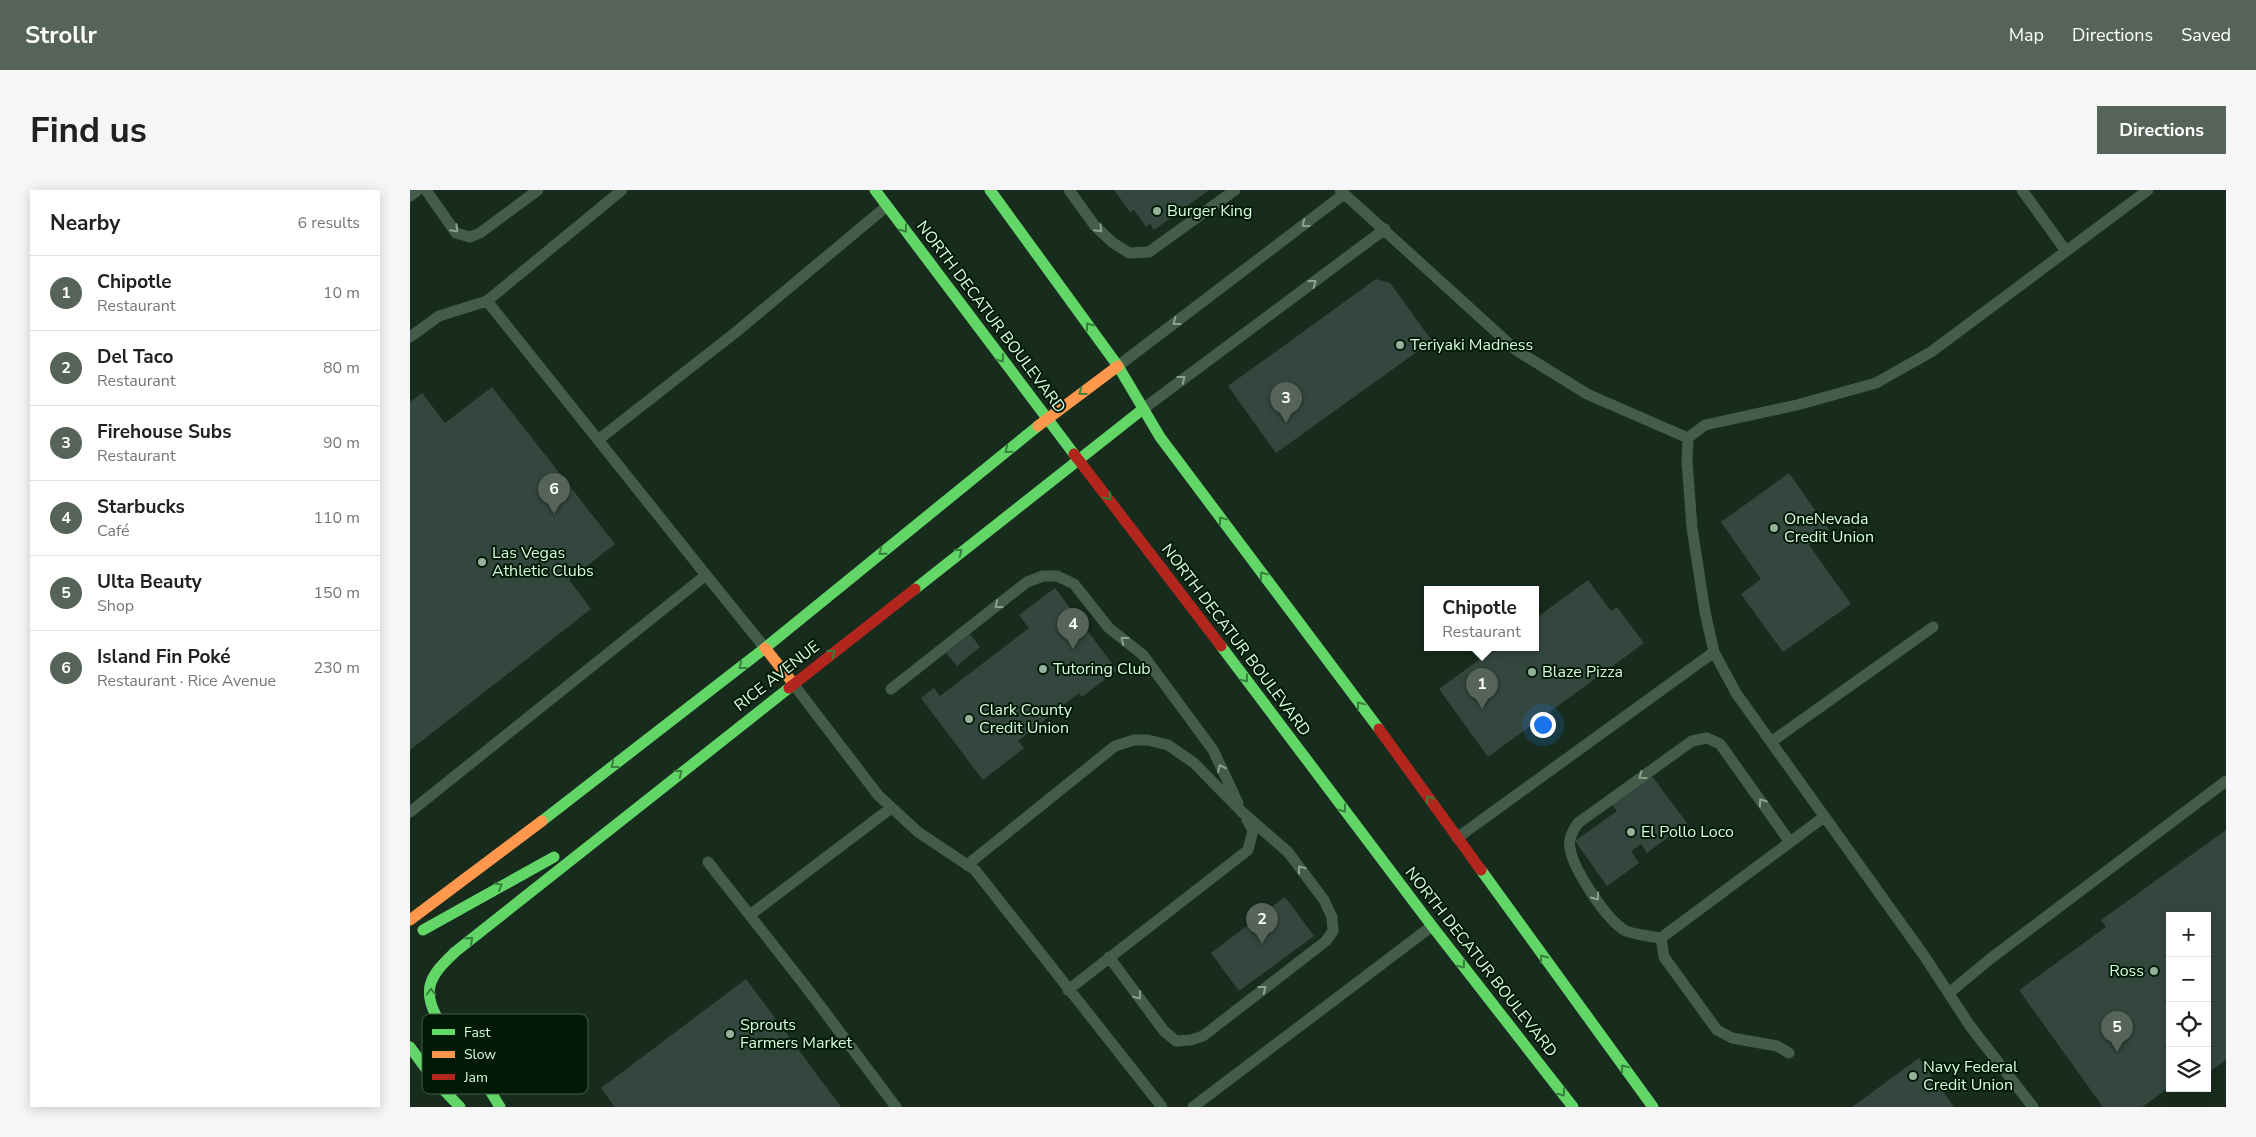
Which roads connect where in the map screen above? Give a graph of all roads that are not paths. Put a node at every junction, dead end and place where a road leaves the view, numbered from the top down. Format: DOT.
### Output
graph roads {
  1 [pos="418,190"];
  2 [pos="426,190"];
  3 [pos="538,190"];
  4 [pos="622,190"];
  5 [pos="875,190"];
  6 [pos="990,190"];
  7 [pos="1070,190"];
  8 [pos="1235,190"];
  9 [pos="2022,190"];
  10 [pos="2148,190"];
  11 [pos="1342,192"];
  12 [pos="410,196"];
  13 [pos="887,206"];
  14 [pos="1385,229"];
  15 [pos="2066,251"];
  16 [pos="487,301"];
  17 [pos="410,337"];
  18 [pos="1118,366"];
  19 [pos="1143,408"];
  20 [pos="1046,419"];
  21 [pos="1688,438"];
  22 [pos="598,440"];
  23 [pos="1077,459"];
  24 [pos="706,575"];
  25 [pos="1933,627"];
  26 [pos="765,648"];
  27 [pos="1714,652"];
  28 [pos="793,683"];
  29 [pos="891,689"];
  30 [pos="1771,742"];
  31 [pos="2226,782"];
  32 [pos="891,808"];
  33 [pos="410,812"];
  34 [pos="1242,812"];
  35 [pos="1824,817"];
  36 [pos="614,825"];
  37 [pos="1457,838"];
  38 [pos="1790,842"];
  39 [pos="708,862"];
  40 [pos="967,865"];
  41 [pos="750,915"];
  42 [pos="410,920"];
  43 [pos="1432,926"];
  44 [pos="410,928"];
  45 [pos="1661,938"];
  46 [pos="1109,957"];
  47 [pos="1068,990"];
  48 [pos="1949,993"];
  49 [pos="436,1014"];
  50 [pos="410,1047"];
  51 [pos="1789,1053"];
  52 [pos="422,1063"];
  53 [pos="448,1094"];
  54 [pos="492,1094"];
  55 [pos="460,1107"];
  56 [pos="500,1107"];
  57 [pos="896,1107"];
  58 [pos="1162,1107"];
  59 [pos="1193,1107"];
  60 [pos="1573,1107"];
  61 [pos="1653,1107"];
  62 [pos="2033,1107"];
  1 -- 12 [label="lane"];
  2 -- 3 [label="lane, one-way"];
  4 -- 16 [label="lane"];
  5 -- 13 [label="street, NORTH DECATUR BOULEVARD"];
  18 -- 6 [label="street, one-way"];
  7 -- 8 [label="lane, one-way"];
  9 -- 15 [label="lane"];
  10 -- 15 [label="lane"];
  11 -- 14 [label="lane"];
  11 -- 18 [label="lane, one-way"];
  13 -- 20 [label="street, NORTH DECATUR BOULEVARD, one-way"];
  13 -- 22 [label="lane"];
  19 -- 14 [label="lane, one-way"];
  14 -- 21 [label="lane"];
  15 -- 21 [label="lane"];
  16 -- 17 [label="lane"];
  16 -- 22 [label="lane"];
  18 -- 19 [label="street"];
  18 -- 20 [label="street, RICE AVENUE, one-way"];
  19 -- 23 [label="street, RICE AVENUE"];
  37 -- 19 [label="street, one-way"];
  20 -- 23 [label="street, NORTH DECATUR BOULEVARD"];
  20 -- 26 [label="street, RICE AVENUE, one-way"];
  21 -- 27 [label="lane"];
  22 -- 24 [label="lane"];
  28 -- 23 [label="street, RICE AVENUE, one-way"];
  23 -- 43 [label="street, NORTH DECATUR BOULEVARD, one-way"];
  24 -- 26 [label="lane"];
  24 -- 33 [label="lane"];
  25 -- 30 [label="lane"];
  26 -- 28 [label="street"];
  26 -- 42 [label="street, RICE AVENUE, one-way"];
  27 -- 30 [label="lane"];
  27 -- 37 [label="lane"];
  28 -- 32 [label="lane"];
  36 -- 28 [label="street, RICE AVENUE, one-way"];
  34 -- 29 [label="lane, one-way"];
  30 -- 35 [label="lane"];
  31 -- 48 [label="lane"];
  32 -- 40 [label="lane"];
  32 -- 41 [label="lane"];
  34 -- 40 [label="lane"];
  34 -- 46 [label="lane"];
  46 -- 34 [label="lane, one-way"];
  35 -- 38 [label="lane"];
  35 -- 48 [label="lane"];
  44 -- 36 [label="street, one-way"];
  49 -- 36 [label="street, RICE AVENUE, one-way"];
  61 -- 37 [label="street, one-way"];
  38 -- 45 [label="lane"];
  38 -- 45 [label="lane, one-way"];
  39 -- 41 [label="lane"];
  40 -- 47 [label="lane"];
  41 -- 57 [label="lane"];
  43 -- 59 [label="lane"];
  43 -- 60 [label="street, NORTH DECATUR BOULEVARD, one-way"];
  45 -- 51 [label="lane"];
  46 -- 47 [label="lane"];
  47 -- 58 [label="lane"];
  48 -- 62 [label="lane"];
  50 -- 52 [label="street"];
  53 -- 55 [label="street"];
  56 -- 54 [label="street, RICE AVENUE, one-way"];
}
